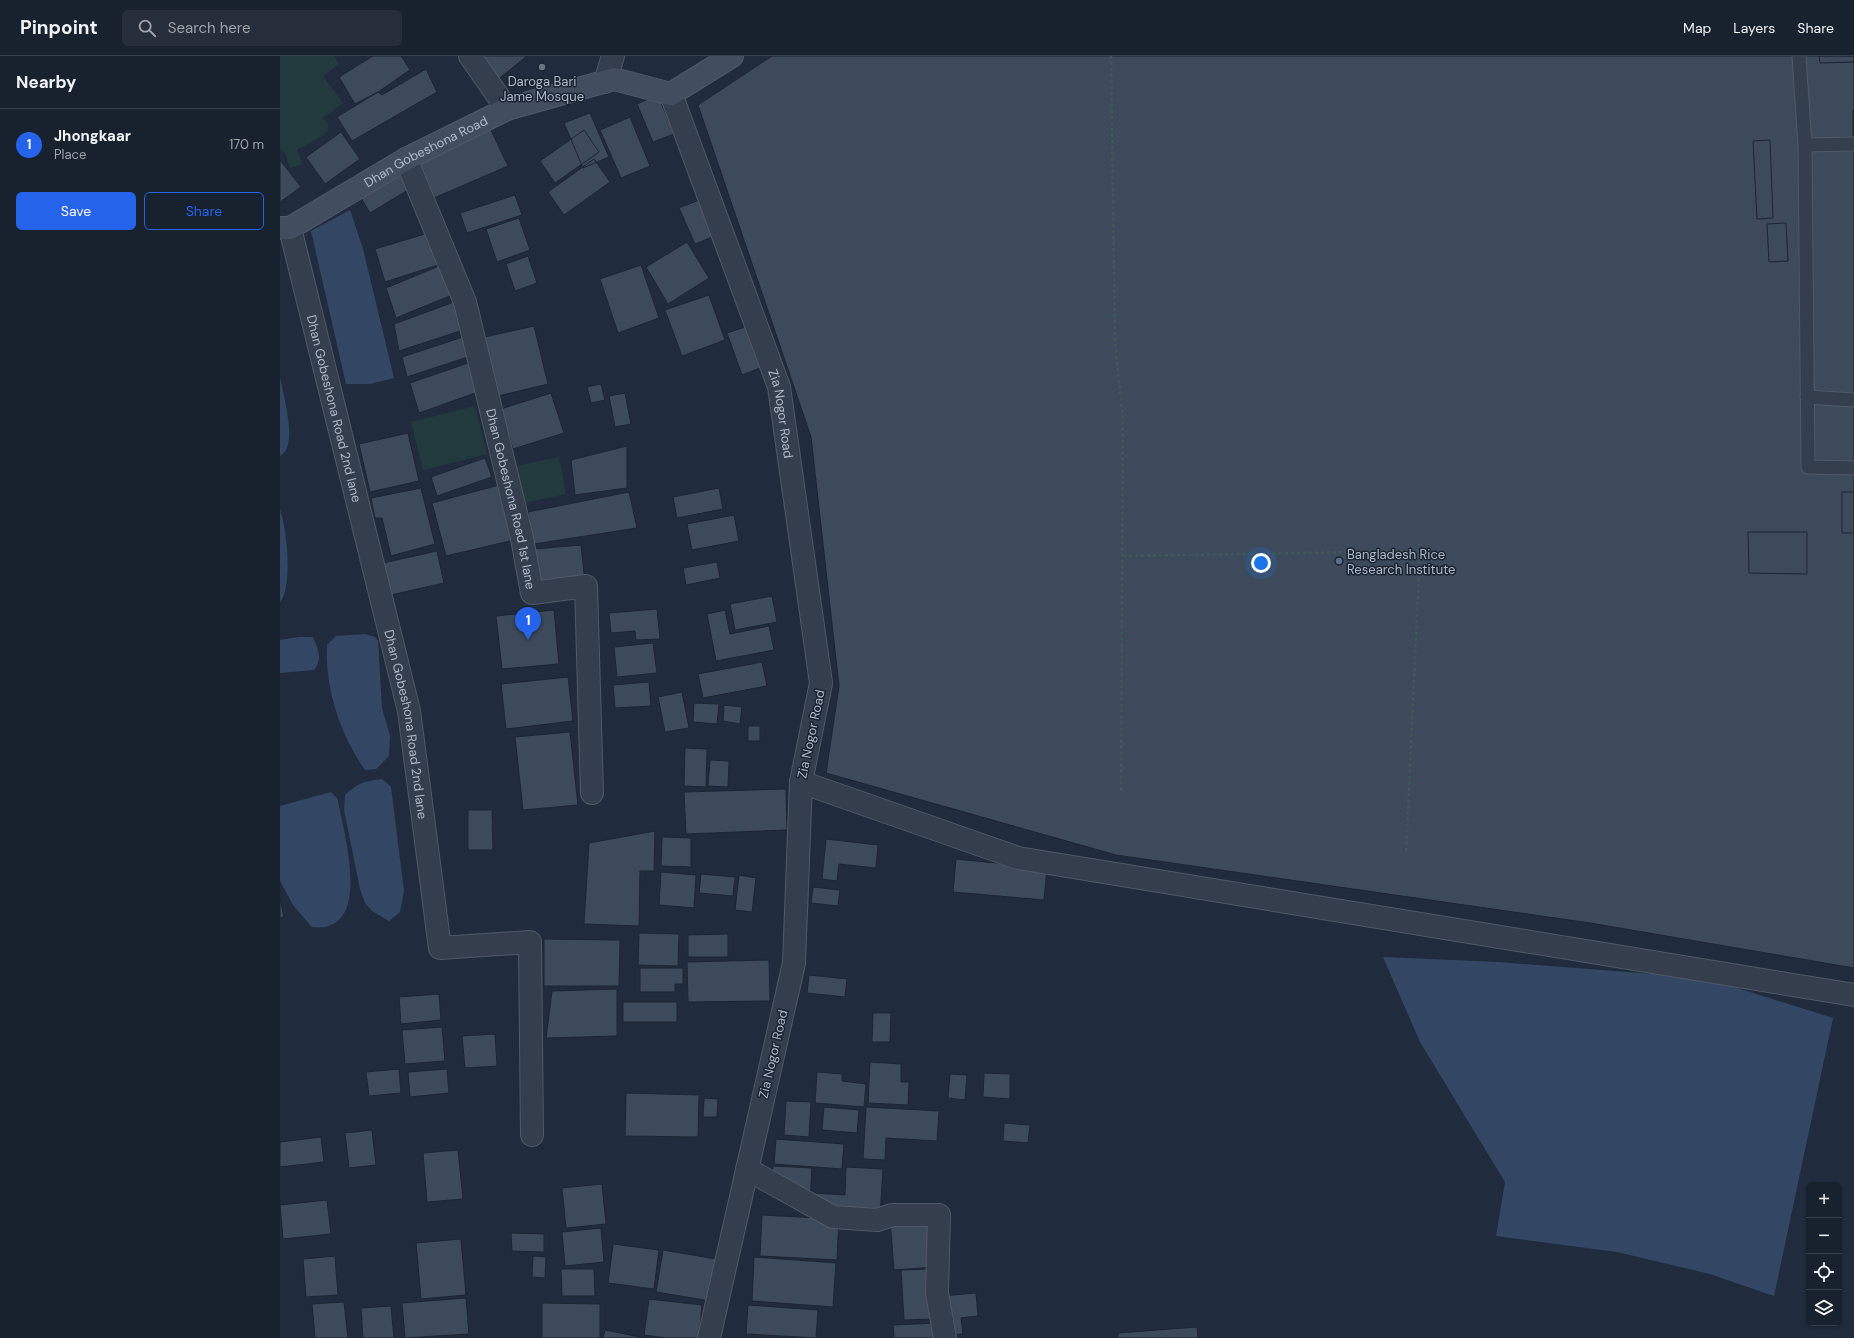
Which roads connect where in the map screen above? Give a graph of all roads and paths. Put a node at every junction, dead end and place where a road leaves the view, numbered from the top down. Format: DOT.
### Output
graph roads {
  1 [pos="470,56"];
  2 [pos="613,56"];
  3 [pos="732,56"];
  4 [pos="1111,56"];
  5 [pos="1799,56"];
  6 [pos="605,82"];
  7 [pos="671,94"];
  8 [pos="507,109"];
  9 [pos="1854,144"];
  10 [pos="1805,145"];
  11 [pos="406,159"];
  12 [pos="285,228"];
  13 [pos="1807,396"];
  14 [pos="1854,400"];
  15 [pos="1854,468"];
  16 [pos="1123,556"];
  17 [pos="801,782"];
  18 [pos="592,793"];
  19 [pos="1121,794"];
  20 [pos="1406,854"];
  21 [pos="1854,995"];
  22 [pos="532,1135"];
  23 [pos="747,1169"];
  24 [pos="709,1338"];
  25 [pos="945,1338"];
  1 -- 8 [label="street"];
  2 -- 6 [label="street"];
  3 -- 7 [label="street"];
  4 -- 16 [label="path"];
  5 -- 10 [label="lane"];
  6 -- 7 [label="street, Dhan Gobeshona Road"];
  6 -- 8 [label="street, Dhan Gobeshona Road"];
  7 -- 17 [label="street, Zia Nogor Road"];
  8 -- 11 [label="street, Dhan Gobeshona Road"];
  9 -- 10 [label="lane"];
  10 -- 13 [label="lane"];
  11 -- 12 [label="street, Dhan Gobeshona Road"];
  11 -- 18 [label="street, Dhan Gobeshona Road 1st lane"];
  12 -- 22 [label="street, Dhan Gobeshona Road 2nd lane"];
  13 -- 14 [label="lane"];
  13 -- 15 [label="lane"];
  16 -- 19 [label="path"];
  16 -- 20 [label="path"];
  17 -- 21 [label="street"];
  17 -- 23 [label="street, Zia Nogor Road"];
  23 -- 24 [label="street, Zia Nogor Road"];
  23 -- 25 [label="street"];
}
